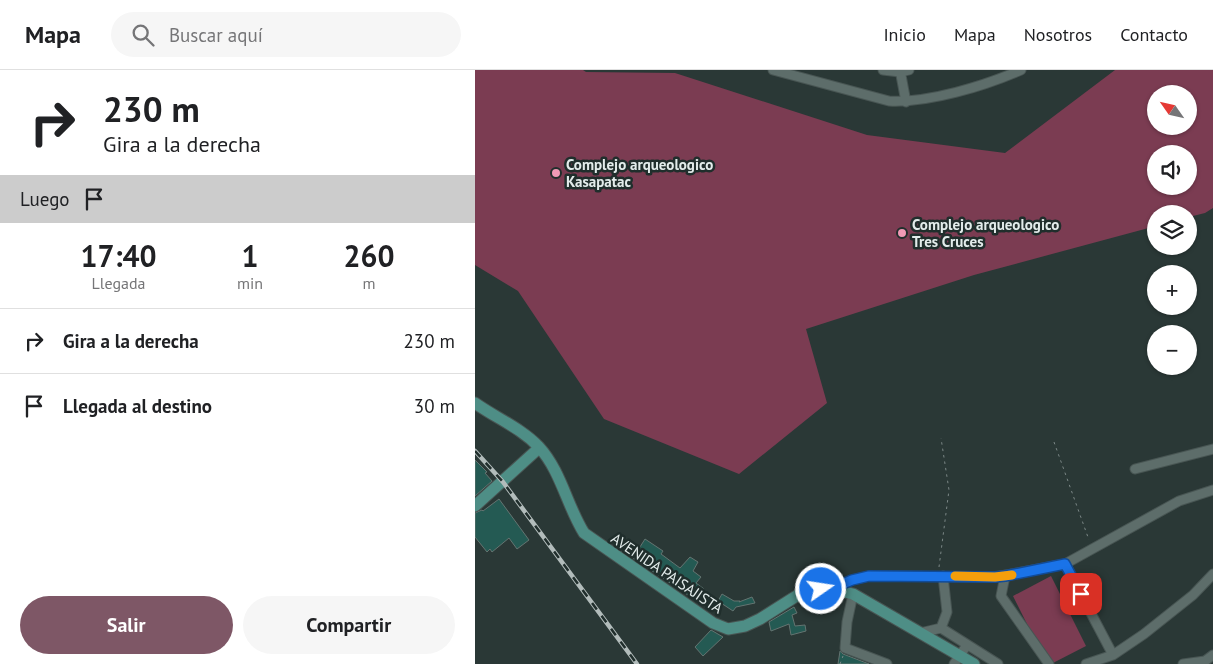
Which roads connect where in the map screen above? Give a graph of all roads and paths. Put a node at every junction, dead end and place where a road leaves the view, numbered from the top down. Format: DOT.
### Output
graph roads {
  1 [pos="773,70"];
  2 [pos="883,70"];
  3 [pos="1021,70"];
  4 [pos="903,71"];
  5 [pos="906,102"];
  6 [pos="475,403"];
  7 [pos="941,438"];
  8 [pos="1053,442"];
  9 [pos="539,448"];
  10 [pos="1213,449"];
  11 [pos="1135,469"];
  12 [pos="1213,490"];
  13 [pos="475,506"];
  14 [pos="1092,548"];
  15 [pos="1065,564"];
  16 [pos="1213,574"];
  17 [pos="941,576"];
  18 [pos="1005,576"];
  19 [pos="831,589"];
  20 [pos="853,594"];
  21 [pos="941,628"];
  22 [pos="920,634"];
  23 [pos="967,644"];
  24 [pos="1113,655"];
  25 [pos="1213,655"];
  26 [pos="957,660"];
  27 [pos="887,664"];
  28 [pos="974,664"];
  29 [pos="998,664"];
  30 [pos="1049,664"];
  31 [pos="1086,664"];
  32 [pos="1183,664"];
  1 -- 5 [label="street"];
  2 -- 4 [label="street"];
  3 -- 5 [label="street"];
  4 -- 5 [label="street"];
  6 -- 9 [label="main road, AVENIDA PAISAJISTA"];
  7 -- 17 [label="path"];
  8 -- 14 [label="path"];
  9 -- 13 [label="main road"];
  9 -- 19 [label="main road, AVENIDA PAISAJISTA"];
  10 -- 11 [label="street"];
  12 -- 14 [label="street"];
  14 -- 15 [label="street"];
  15 -- 18 [label="street"];
  15 -- 24 [label="street"];
  16 -- 24 [label="street"];
  17 -- 18 [label="street"];
  17 -- 19 [label="street"];
  17 -- 21 [label="street"];
  18 -- 30 [label="street"];
  19 -- 20 [label="main road, AVENIDA PAISAJISTA"];
  20 -- 22 [label="main road, AVENIDA PAISAJISTA"];
  20 -- 27 [label="street"];
  21 -- 22 [label="street"];
  21 -- 23 [label="street"];
  22 -- 26 [label="main road, AVENIDA PAISAJISTA"];
  23 -- 26 [label="street"];
  23 -- 29 [label="street"];
  24 -- 31 [label="street"];
  25 -- 32 [label="street"];
  26 -- 28 [label="main road, AVENIDA PAISAJISTA"];
}
